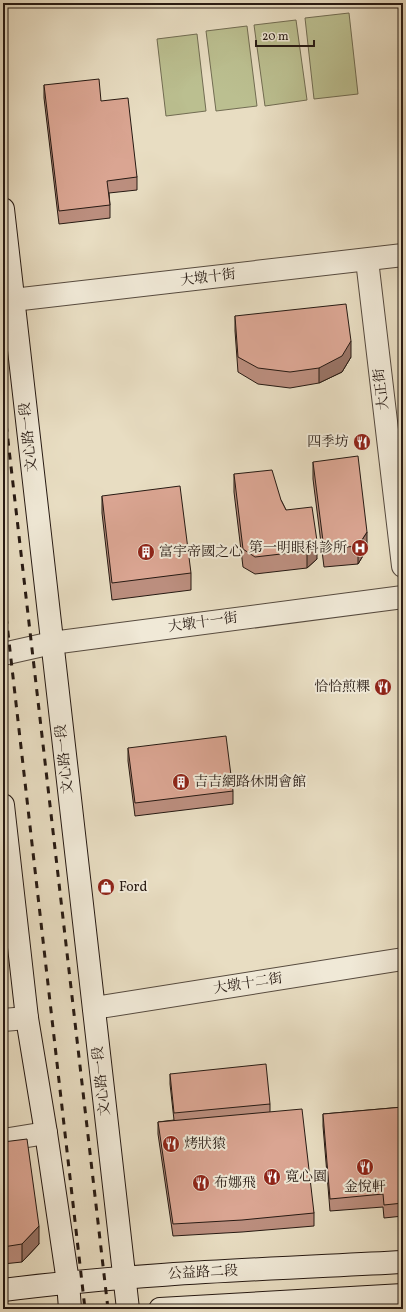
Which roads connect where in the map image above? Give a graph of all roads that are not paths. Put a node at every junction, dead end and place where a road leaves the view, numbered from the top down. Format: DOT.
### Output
graph roads {
  1 [pos="3,209"];
  2 [pos="403,255"];
  3 [pos="367,260"];
  4 [pos="13,300"];
  5 [pos="403,566"];
  6 [pos="403,597"];
  7 [pos="52,643"];
  8 [pos="3,654"];
  9 [pos="3,805"];
  10 [pos="403,959"];
  11 [pos="94,1008"];
  12 [pos="26,1018"];
  13 [pos="3,1020"];
  14 [pos="46,1134"];
  15 [pos="3,1140"];
  16 [pos="403,1262"];
  17 [pos="124,1277"];
  18 [pos="68,1282"];
  19 [pos="3,1290"];
  20 [pos="403,1295"];
  21 [pos="70,1309"];
  22 [pos="128,1309"];
  23 [pos="160,1309"];
  1 -- 4 [label="main road, 文心路一段"];
  2 -- 3 [label="main road, 大墩十街"];
  3 -- 4 [label="main road, 大墩十街"];
  3 -- 5 [label="main road, 大正街"];
  4 -- 7 [label="main road, 文心路一段"];
  6 -- 7 [label="main road, 大墩十一街"];
  7 -- 8 [label="main road, 大墩十一街"];
  7 -- 11 [label="main road, 文心路一段"];
  9 -- 12 [label="main road"];
  10 -- 11 [label="main road, 大墩十二街"];
  11 -- 17 [label="main road, 文心路一段"];
  12 -- 13 [label="main road"];
  12 -- 14 [label="main road"];
  14 -- 15 [label="main road"];
  14 -- 18 [label="main road"];
  16 -- 17 [label="main road, 公益路二段"];
  17 -- 18 [label="main road, 公益路二段"];
  17 -- 22 [label="main road, 文心路一段"];
  18 -- 19 [label="main road, 公益路二段"];
  18 -- 21 [label="main road"];
  20 -- 23 [label="main road"];
}
